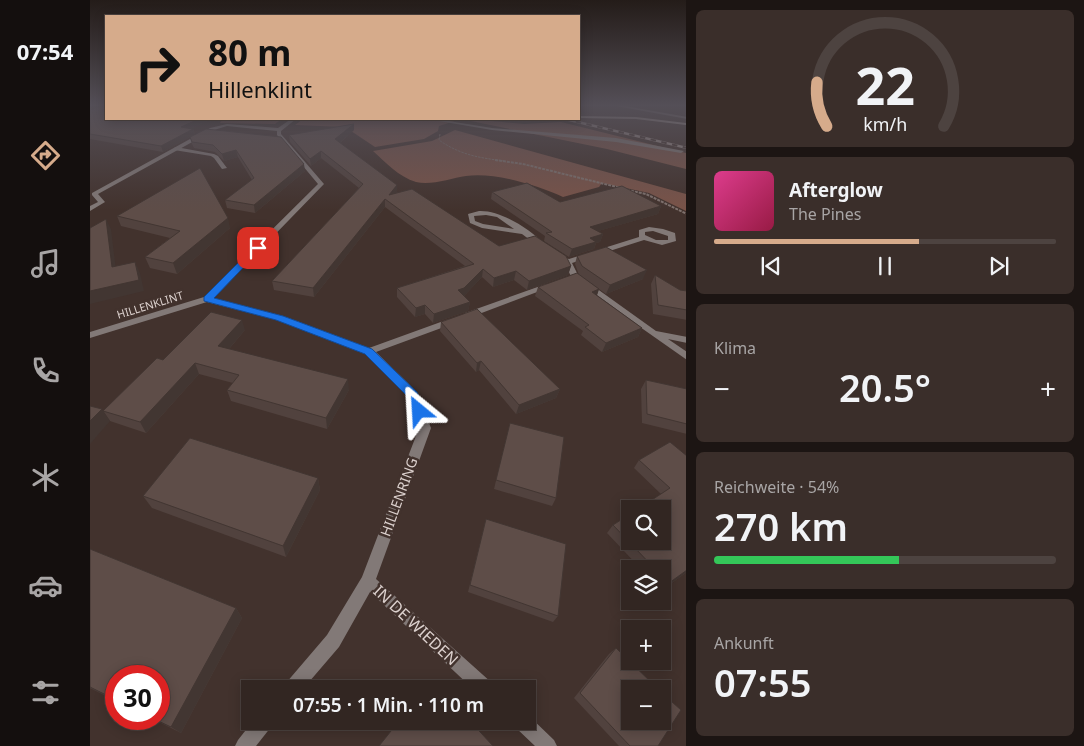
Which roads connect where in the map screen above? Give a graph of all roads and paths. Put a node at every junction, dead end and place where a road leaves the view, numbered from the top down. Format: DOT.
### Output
graph roads {
  1 [pos="191,141"];
  2 [pos="285,141"];
  3 [pos="440,141"];
  4 [pos="621,141"];
  5 [pos="176,149"];
  6 [pos="681,151"];
  7 [pos="224,168"];
  8 [pos="90,209"];
  9 [pos="686,214"];
  10 [pos="524,232"];
  11 [pos="645,238"];
  12 [pos="546,247"];
  13 [pos="553,252"];
  14 [pos="568,262"];
  15 [pos="575,277"];
  16 [pos="565,280"];
  17 [pos="556,284"];
  18 [pos="208,299"];
  19 [pos="653,333"];
  20 [pos="90,335"];
  21 [pos="686,340"];
  22 [pos="369,351"];
  23 [pos="686,357"];
  24 [pos="368,581"];
  25 [pos="300,680"];
  26 [pos="476,680"];
  27 [pos="257,730"];
  28 [pos="531,730"];
  29 [pos="244,746"];
  30 [pos="548,746"];
  1 -- 5 [label="street"];
  2 -- 18 [label="street, HILLENKLINT"];
  3 -- 9 [label="path"];
  4 -- 6 [label="street"];
  5 -- 7 [label="street"];
  5 -- 8 [label="street"];
  10 -- 10 [label="street"];
  10 -- 12 [label="street"];
  11 -- 14 [label="street"];
  13 -- 14 [label="street"];
  14 -- 15 [label="street"];
  15 -- 16 [label="street"];
  15 -- 19 [label="street"];
  17 -- 22 [label="street"];
  18 -- 20 [label="street, HILLENKLINT"];
  18 -- 22 [label="street, HILLENRING"];
  19 -- 21 [label="street"];
  19 -- 23 [label="street"];
  22 -- 24 [label="street, HILLENRING"];
  24 -- 25 [label="street, HILLENRING"];
  24 -- 26 [label="street, IN DE WIEDEN"];
  27 -- 29 [label="street"];
  28 -- 30 [label="street"];
}
